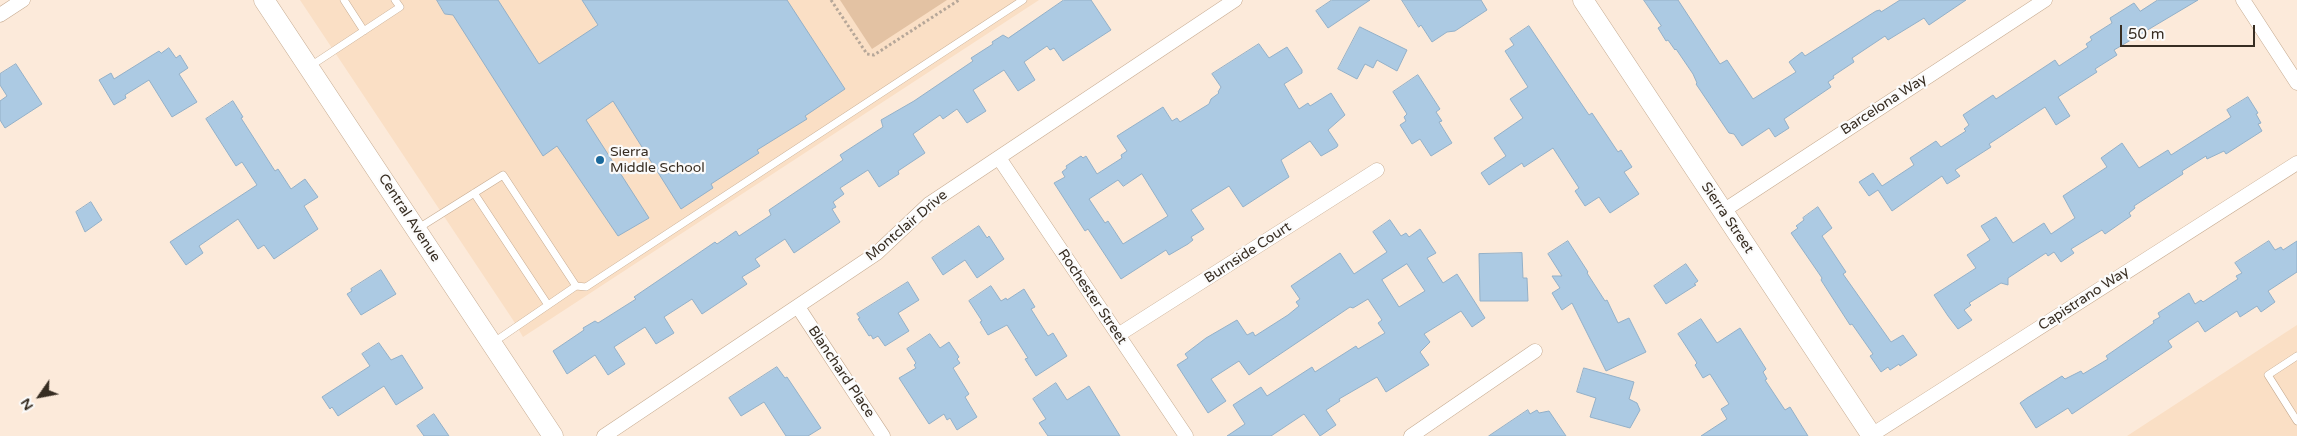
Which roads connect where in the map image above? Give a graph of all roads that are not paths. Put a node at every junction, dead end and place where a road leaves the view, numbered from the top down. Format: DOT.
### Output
graph roads {
  1 [pos="23,0"];
  2 [pos="264,0"];
  3 [pos="344,0"];
  4 [pos="395,0"];
  5 [pos="1023,0"];
  6 [pos="1234,0"];
  7 [pos="1583,0"];
  8 [pos="2045,0"];
  9 [pos="2243,0"];
  10 [pos="0,15"];
  11 [pos="364,30"];
  12 [pos="309,67"];
  13 [pos="2297,82"];
  14 [pos="998,158"];
  15 [pos="2297,163"];
  16 [pos="1377,170"];
  17 [pos="474,194"];
  18 [pos="1723,211"];
  19 [pos="416,230"];
  20 [pos="576,286"];
  21 [pos="548,305"];
  22 [pos="798,307"];
  23 [pos="1118,335"];
  24 [pos="492,344"];
  25 [pos="1534,351"];
  26 [pos="2297,356"];
  27 [pos="2297,422"];
  28 [pos="553,436"];
  29 [pos="604,436"];
  30 [pos="883,436"];
  31 [pos="1186,436"];
  32 [pos="1411,436"];
  33 [pos="1871,436"];
  1 -- 10 [label="street"];
  2 -- 12 [label="main road, Central Avenue"];
  3 -- 11 [label="lane"];
  4 -- 11 [label="lane"];
  5 -- 20 [label="lane"];
  6 -- 14 [label="street, Montclair Drive"];
  7 -- 18 [label="main road, Sierra Street"];
  8 -- 18 [label="street, Barcelona Way"];
  9 -- 13 [label="street"];
  11 -- 12 [label="lane"];
  12 -- 19 [label="main road, Central Avenue"];
  14 -- 22 [label="street, Montclair Drive"];
  14 -- 23 [label="street, Rochester Street"];
  15 -- 33 [label="street, Capistrano Way"];
  16 -- 23 [label="street, Burnside Court"];
  17 -- 19 [label="lane"];
  17 -- 20 [label="lane"];
  17 -- 21 [label="lane"];
  18 -- 33 [label="main road, Sierra Street"];
  19 -- 24 [label="main road, Central Avenue"];
  20 -- 21 [label="lane"];
  21 -- 24 [label="lane"];
  22 -- 29 [label="street, Montclair Drive"];
  22 -- 30 [label="street, Blanchard Place"];
  23 -- 31 [label="street, Rochester Street"];
  24 -- 28 [label="main road, Central Avenue"];
  25 -- 32 [label="street"];
  26 -- 27 [label="lane"];
}
